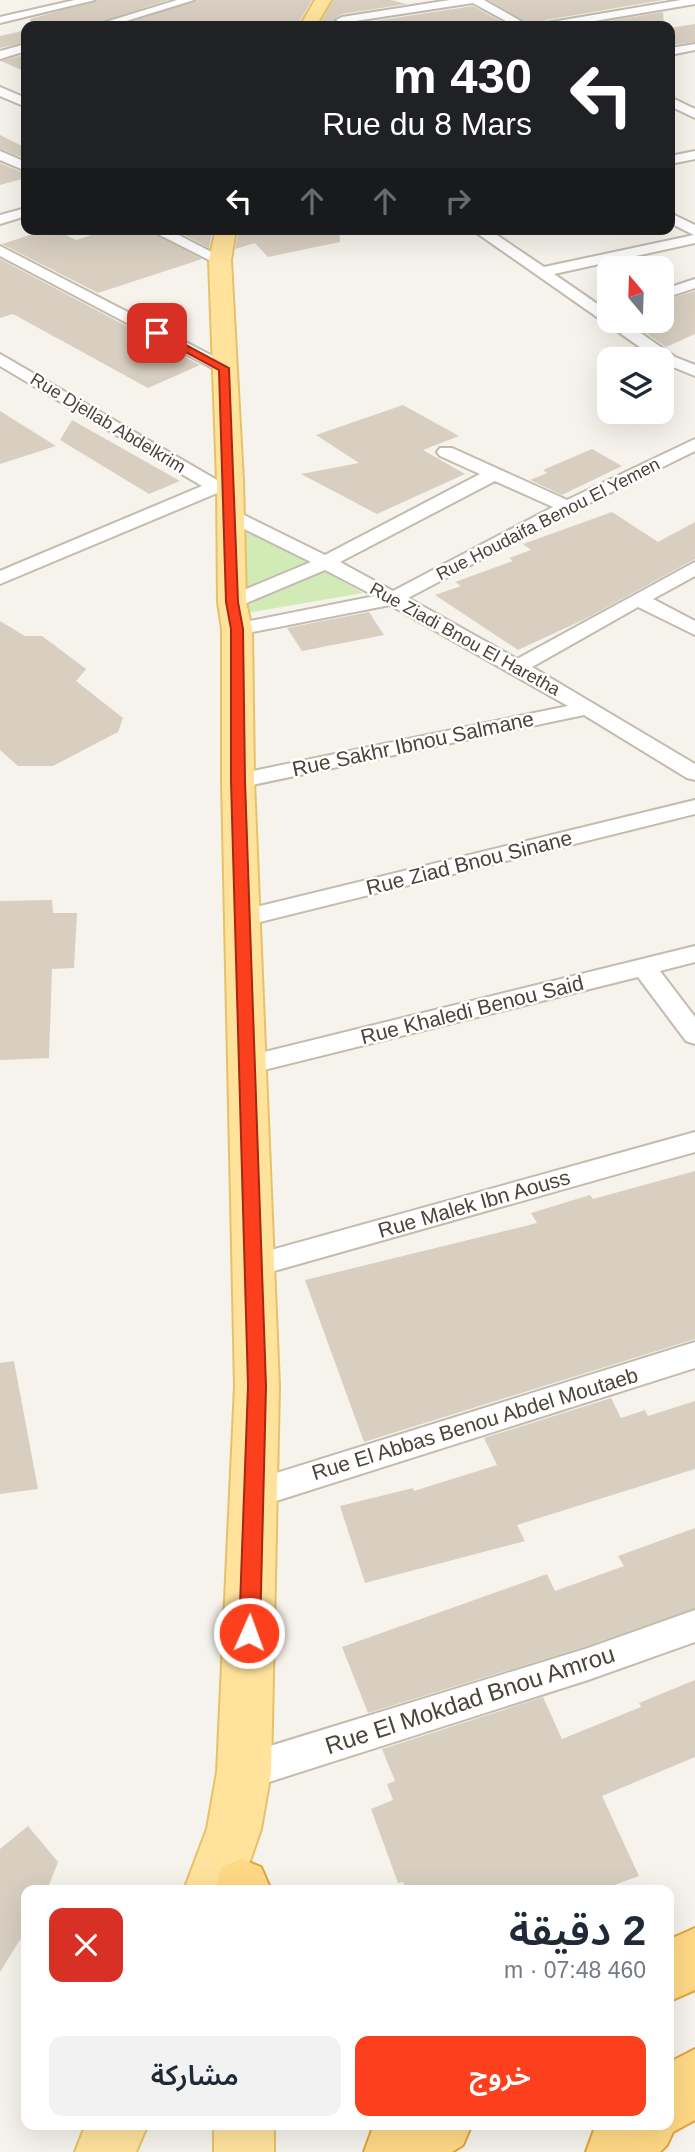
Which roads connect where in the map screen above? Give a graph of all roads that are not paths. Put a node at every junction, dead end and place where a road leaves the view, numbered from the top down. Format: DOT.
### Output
graph roads {
  1 [pos="189,0"];
  2 [pos="471,0"];
  3 [pos="476,0"];
  4 [pos="695,1"];
  5 [pos="93,3"];
  6 [pos="131,17"];
  7 [pos="328,17"];
  8 [pos="0,20"];
  9 [pos="117,21"];
  10 [pos="144,21"];
  11 [pos="514,21"];
  12 [pos="576,21"];
  13 [pos="695,47"];
  14 [pos="21,49"];
  15 [pos="675,50"];
  16 [pos="0,55"];
  17 [pos="0,91"];
  18 [pos="695,97"];
  19 [pos="675,100"];
  20 [pos="21,104"];
  21 [pos="675,104"];
  22 [pos="695,114"];
  23 [pos="0,155"];
  24 [pos="695,155"];
  25 [pos="675,159"];
  26 [pos="21,165"];
  27 [pos="21,203"];
  28 [pos="0,209"];
  29 [pos="21,214"];
  30 [pos="0,220"];
  31 [pos="675,220"];
  32 [pos="695,231"];
  33 [pos="180,235"];
  34 [pos="487,235"];
  35 [pos="695,239"];
  36 [pos="223,245"];
  37 [pos="0,250"];
  38 [pos="543,272"];
  39 [pos="695,283"];
  40 [pos="674,291"];
  41 [pos="597,310"];
  42 [pos="630,333"];
  43 [pos="650,347"];
  44 [pos="687,353"];
  45 [pos="674,358"];
  46 [pos="0,359"];
  47 [pos="674,362"];
  48 [pos="224,368"];
  49 [pos="695,371"];
  50 [pos="695,444"];
  51 [pos="446,452"];
  52 [pos="494,474"];
  53 [pos="225,494"];
  54 [pos="567,507"];
  55 [pos="327,562"];
  56 [pos="695,568"];
  57 [pos="0,579"];
  58 [pos="394,598"];
  59 [pos="639,600"];
  60 [pos="235,615"];
  61 [pos="695,629"];
  62 [pos="517,667"];
  63 [pos="588,708"];
  64 [pos="695,773"];
  65 [pos="238,781"];
  66 [pos="695,807"];
  67 [pos="244,918"];
  68 [pos="695,954"];
  69 [pos="644,967"];
  70 [pos="695,1035"];
  71 [pos="248,1065"];
  72 [pos="695,1142"];
  73 [pos="253,1266"];
  74 [pos="695,1355"];
  75 [pos="254,1494"];
  76 [pos="695,1626"];
  77 [pos="244,1772"];
  78 [pos="234,1885"];
  79 [pos="695,1956"];
  80 [pos="674,1970"];
  81 [pos="695,2079"];
  82 [pos="674,2098"];
  83 [pos="115,2130"];
  84 [pos="244,2130"];
  85 [pos="432,2130"];
  86 [pos="640,2130"];
  87 [pos="105,2152"];
  88 [pos="244,2152"];
  89 [pos="394,2152"];
  90 [pos="616,2152"];
  1 -- 6 [label="street"];
  2 -- 7 [label="street"];
  3 -- 11 [label="street"];
  4 -- 12 [label="street"];
  5 -- 6 [label="street"];
  5 -- 8 [label="street"];
  6 -- 9 [label="street"];
  6 -- 10 [label="street"];
  13 -- 15 [label="street"];
  14 -- 16 [label="street"];
  17 -- 20 [label="street"];
  18 -- 19 [label="street"];
  21 -- 22 [label="street"];
  23 -- 26 [label="street"];
  24 -- 25 [label="street"];
  27 -- 28 [label="street"];
  29 -- 30 [label="street"];
  31 -- 32 [label="street"];
  33 -- 36 [label="street"];
  34 -- 38 [label="street"];
  35 -- 38 [label="street"];
  36 -- 48 [label="main road"];
  37 -- 48 [label="street"];
  38 -- 41 [label="street"];
  39 -- 40 [label="street"];
  42 -- 43 [label="street"];
  44 -- 45 [label="street"];
  46 -- 53 [label="street, Rue Djellab Abdelkrim"];
  47 -- 49 [label="street"];
  48 -- 53 [label="main road"];
  50 -- 54 [label="street, Rue Houdaifa Benou El Yemen"];
  51 -- 52 [label="street"];
  52 -- 54 [label="street"];
  52 -- 55 [label="street"];
  53 -- 55 [label="street, Rue Ziadi Bnou El Haretha"];
  53 -- 57 [label="street"];
  53 -- 60 [label="main road"];
  54 -- 58 [label="street, Rue Houdaifa Benou El Yemen"];
  55 -- 58 [label="street, Rue Ziadi Bnou El Haretha"];
  55 -- 60 [label="street"];
  56 -- 59 [label="street"];
  58 -- 60 [label="street, Rue Houdaifa Benou El Yemen"];
  58 -- 62 [label="street, Rue Ziadi Bnou El Haretha"];
  59 -- 61 [label="street"];
  59 -- 62 [label="street"];
  60 -- 65 [label="main road"];
  62 -- 63 [label="street, Rue Ziadi Bnou El Haretha"];
  63 -- 64 [label="street, Rue Ziadi Bnou El Haretha"];
  63 -- 65 [label="street, Rue Sakhr Ibnou Salmane"];
  65 -- 67 [label="main road"];
  66 -- 67 [label="street, Rue Ziad Bnou Sinane"];
  67 -- 71 [label="main road"];
  68 -- 69 [label="street, Rue Khaledi Benou Said"];
  69 -- 70 [label="street"];
  69 -- 71 [label="street, Rue Khaledi Benou Said"];
  71 -- 73 [label="main road"];
  72 -- 73 [label="street, Rue Malek Ibn Aouss"];
  73 -- 75 [label="main road"];
  74 -- 75 [label="street, Rue El Abbas Benou Abdel Moutaeb"];
  75 -- 77 [label="main road"];
  76 -- 77 [label="street, Rue El Mokdad Bnou Amrou"];
  77 -- 78 [label="main road"];
  79 -- 80 [label="highway"];
  81 -- 82 [label="highway"];
  83 -- 87 [label="main road"];
  84 -- 88 [label="main road"];
  85 -- 89 [label="highway"];
  86 -- 90 [label="highway"];
}
